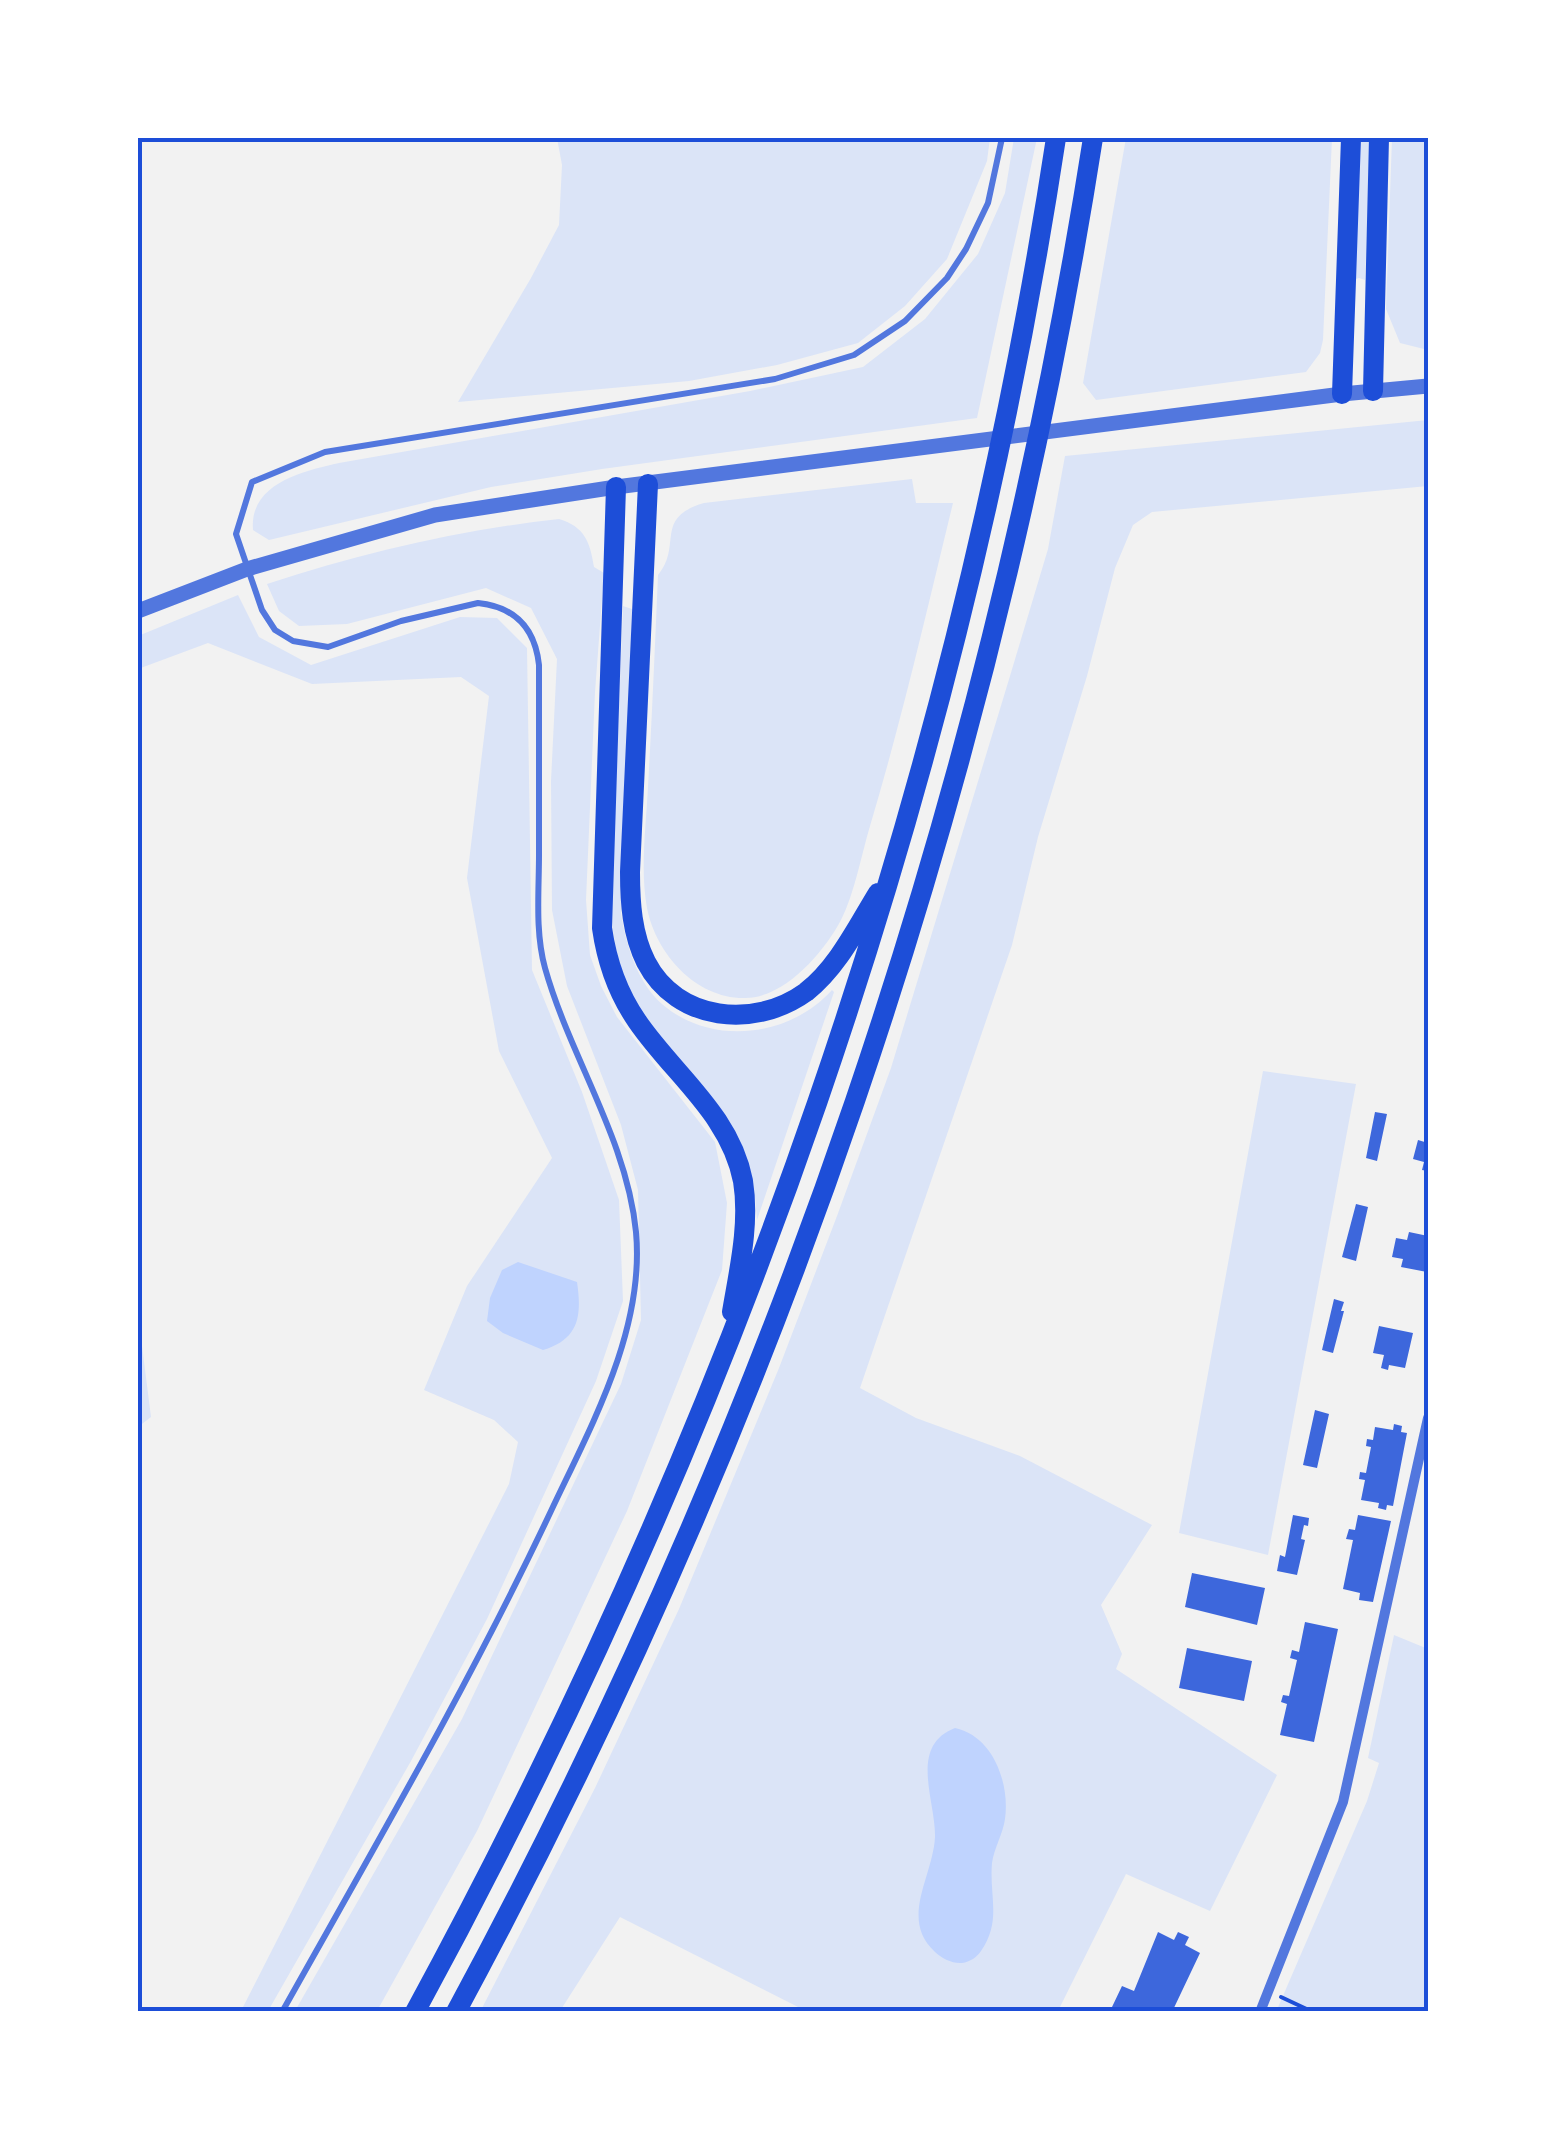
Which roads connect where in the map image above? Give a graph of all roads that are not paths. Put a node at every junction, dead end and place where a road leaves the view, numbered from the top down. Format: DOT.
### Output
graph roads {
  1 [pos="1002,138"];
  2 [pos="1056,138"];
  3 [pos="1093,138"];
  4 [pos="1351,138"];
  5 [pos="1380,138"];
  6 [pos="1428,386"];
  7 [pos="1374,392"];
  8 [pos="1342,394"];
  9 [pos="648,484"];
  10 [pos="616,487"];
  11 [pos="247,569"];
  12 [pos="138,611"];
  13 [pos="894,865"];
  14 [pos="726,1351"];
  15 [pos="1428,1418"];
  16 [pos="282,2012"];
  17 [pos="414,2012"];
  18 [pos="456,2012"];
  19 [pos="1260,2012"];
  1 -- 11 [label="lane"];
  2 -- 13 [label="main road"];
  3 -- 18 [label="main road"];
  4 -- 8 [label="main road"];
  5 -- 7 [label="main road"];
  6 -- 7 [label="street"];
  7 -- 8 [label="street"];
  8 -- 9 [label="street"];
  9 -- 10 [label="street"];
  9 -- 13 [label="main road"];
  10 -- 11 [label="street"];
  10 -- 14 [label="main road"];
  11 -- 12 [label="street"];
  11 -- 16 [label="lane"];
  13 -- 14 [label="main road"];
  14 -- 17 [label="main road"];
  15 -- 19 [label="street"];
}
